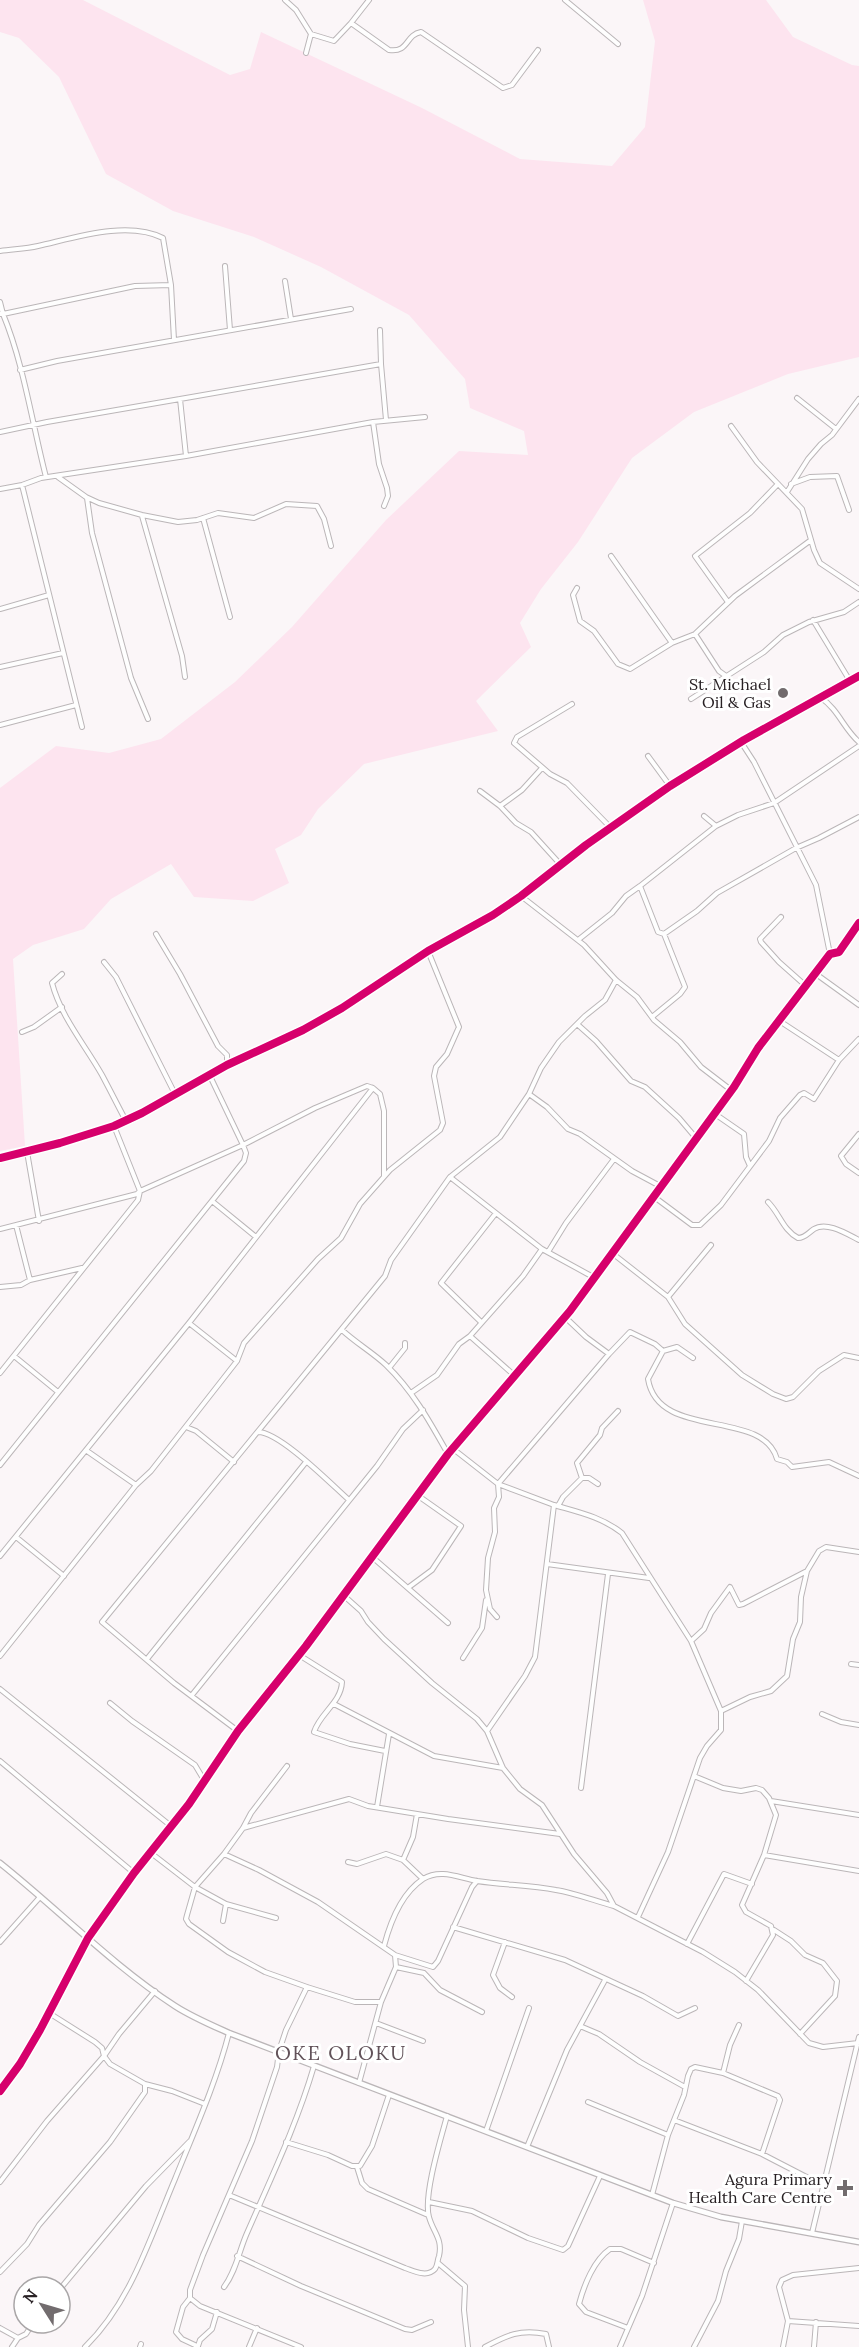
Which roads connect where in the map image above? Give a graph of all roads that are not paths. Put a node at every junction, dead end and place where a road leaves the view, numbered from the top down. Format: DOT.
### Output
graph roads {
  1 [pos="285,0"];
  2 [pos="369,0"];
  3 [pos="565,0"];
  4 [pos="351,23"];
  5 [pos="311,34"];
  6 [pos="618,44"];
  7 [pos="538,50"];
  8 [pos="306,53"];
  9 [pos="0,251"];
  10 [pos="225,266"];
  11 [pos="285,280"];
  12 [pos="171,285"];
  13 [pos="0,302"];
  14 [pos="351,309"];
  15 [pos="1,314"];
  16 [pos="291,319"];
  17 [pos="230,330"];
  18 [pos="380,330"];
  19 [pos="174,340"];
  20 [pos="381,364"];
  21 [pos="20,370"];
  22 [pos="797,398"];
  23 [pos="180,399"];
  24 [pos="859,399"];
  25 [pos="425,417"];
  26 [pos="386,420"];
  27 [pos="373,422"];
  28 [pos="35,426"];
  29 [pos="731,426"];
  30 [pos="836,429"];
  31 [pos="0,432"];
  32 [pos="186,456"];
  33 [pos="46,477"];
  34 [pos="58,477"];
  35 [pos="778,484"];
  36 [pos="791,484"];
  37 [pos="22,485"];
  38 [pos="0,489"];
  39 [pos="787,492"];
  40 [pos="86,497"];
  41 [pos="384,506"];
  42 [pos="849,510"];
  43 [pos="142,515"];
  44 [pos="202,518"];
  45 [pos="811,540"];
  46 [pos="331,546"];
  47 [pos="611,556"];
  48 [pos="577,588"];
  49 [pos="859,589"];
  50 [pos="49,595"];
  51 [pos="728,602"];
  52 [pos="859,602"];
  53 [pos="854,606"];
  54 [pos="0,609"];
  55 [pos="859,613"];
  56 [pos="231,617"];
  57 [pos="813,620"];
  58 [pos="695,634"];
  59 [pos="672,643"];
  60 [pos="63,653"];
  61 [pos="0,667"];
  62 [pos="726,676"];
  63 [pos="859,676"];
  64 [pos="185,677"];
  65 [pos="850,681"];
  66 [pos="820,698"];
  67 [pos="691,699"];
  68 [pos="572,704"];
  69 [pos="76,705"];
  70 [pos="148,719"];
  71 [pos="0,725"];
  72 [pos="82,727"];
  73 [pos="741,742"];
  74 [pos="859,744"];
  75 [pos="648,756"];
  76 [pos="542,768"];
  77 [pos="670,786"];
  78 [pos="480,791"];
  79 [pos="774,803"];
  80 [pos="500,806"];
  81 [pos="704,816"];
  82 [pos="859,816"];
  83 [pos="717,826"];
  84 [pos="610,827"];
  85 [pos="796,848"];
  86 [pos="560,864"];
  87 [pos="640,886"];
  88 [pos="521,896"];
  89 [pos="781,917"];
  90 [pos="859,923"];
  91 [pos="156,934"];
  92 [pos="664,934"];
  93 [pos="578,940"];
  94 [pos="830,947"];
  95 [pos="428,951"];
  96 [pos="839,952"];
  97 [pos="830,954"];
  98 [pos="104,962"];
  99 [pos="62,974"];
  100 [pos="816,974"];
  101 [pos="616,980"];
  102 [pos="806,986"];
  103 [pos="859,1005"];
  104 [pos="62,1007"];
  105 [pos="652,1017"];
  106 [pos="778,1020"];
  107 [pos="577,1024"];
  108 [pos="22,1032"];
  109 [pos="859,1039"];
  110 [pos="839,1060"];
  111 [pos="227,1065"];
  112 [pos="209,1074"];
  113 [pos="373,1088"];
  114 [pos="731,1090"];
  115 [pos="175,1094"];
  116 [pos="529,1094"];
  117 [pos="715,1114"];
  118 [pos="126,1121"];
  119 [pos="114,1126"];
  120 [pos="859,1134"];
  121 [pos="696,1138"];
  122 [pos="243,1145"];
  123 [pos="27,1152"];
  124 [pos="0,1158"];
  125 [pos="614,1159"];
  126 [pos="750,1166"];
  127 [pos="859,1173"];
  128 [pos="384,1176"];
  129 [pos="450,1177"];
  130 [pos="660,1186"];
  131 [pos="140,1191"];
  132 [pos="653,1196"];
  133 [pos="212,1201"];
  134 [pos="768,1203"];
  135 [pos="496,1213"];
  136 [pos="39,1221"];
  137 [pos="16,1225"];
  138 [pos="0,1229"];
  139 [pos="256,1237"];
  140 [pos="859,1240"];
  141 [pos="711,1245"];
  142 [pos="542,1249"];
  143 [pos="548,1252"];
  144 [pos="612,1253"];
  145 [pos="84,1268"];
  146 [pos="595,1278"];
  147 [pos="30,1280"];
  148 [pos="0,1287"];
  149 [pos="668,1297"];
  150 [pos="565,1317"];
  151 [pos="482,1322"];
  152 [pos="189,1323"];
  153 [pos="342,1330"];
  154 [pos="470,1336"];
  155 [pos="405,1343"];
  156 [pos="663,1351"];
  157 [pos="609,1354"];
  158 [pos="14,1356"];
  159 [pos="693,1358"];
  160 [pos="859,1358"];
  161 [pos="237,1361"];
  162 [pos="389,1368"];
  163 [pos="0,1372"];
  164 [pos="515,1376"];
  165 [pos="58,1392"];
  166 [pos="411,1393"];
  167 [pos="423,1410"];
  168 [pos="618,1411"];
  169 [pos="186,1427"];
  170 [pos="258,1432"];
  171 [pos="452,1448"];
  172 [pos="87,1451"];
  173 [pos="448,1454"];
  174 [pos="234,1462"];
  175 [pos="306,1462"];
  176 [pos="0,1465"];
  177 [pos="859,1476"];
  178 [pos="582,1478"];
  179 [pos="498,1484"];
  180 [pos="598,1484"];
  181 [pos="136,1485"];
  182 [pos="417,1495"];
  183 [pos="349,1500"];
  184 [pos="556,1506"];
  185 [pos="16,1537"];
  186 [pos="859,1552"];
  187 [pos="0,1556"];
  188 [pos="371,1556"];
  189 [pos="547,1564"];
  190 [pos="807,1571"];
  191 [pos="608,1574"];
  192 [pos="64,1576"];
  193 [pos="649,1578"];
  194 [pos="409,1587"];
  195 [pos="342,1594"];
  196 [pos="487,1597"];
  197 [pos="497,1617"];
  198 [pos="448,1623"];
  199 [pos="691,1641"];
  200 [pos="299,1655"];
  201 [pos="0,1656"];
  202 [pos="463,1658"];
  203 [pos="147,1659"];
  204 [pos="850,1664"];
  205 [pos="859,1665"];
  206 [pos="0,1689"];
  207 [pos="192,1695"];
  208 [pos="110,1703"];
  209 [pos="334,1704"];
  210 [pos="721,1711"];
  211 [pos="822,1714"];
  212 [pos="859,1725"];
  213 [pos="238,1731"];
  214 [pos="487,1731"];
  215 [pos="389,1734"];
  216 [pos="385,1751"];
  217 [pos="0,1761"];
  218 [pos="287,1766"];
  219 [pos="504,1768"];
  220 [pos="694,1776"];
  221 [pos="205,1780"];
  222 [pos="581,1788"];
  223 [pos="771,1802"];
  224 [pos="377,1807"];
  225 [pos="417,1814"];
  226 [pos="859,1815"];
  227 [pos="171,1826"];
  228 [pos="243,1828"];
  229 [pos="560,1834"];
  230 [pos="151,1853"];
  231 [pos="224,1854"];
  232 [pos="764,1855"];
  233 [pos="404,1860"];
  234 [pos="348,1862"];
  235 [pos="0,1863"];
  236 [pos="859,1871"];
  237 [pos="134,1873"];
  238 [pos="423,1879"];
  239 [pos="477,1881"];
  240 [pos="752,1884"];
  241 [pos="195,1887"];
  242 [pos="40,1897"];
  243 [pos="226,1904"];
  244 [pos="614,1906"];
  245 [pos="638,1917"];
  246 [pos="276,1918"];
  247 [pos="223,1921"];
  248 [pos="453,1927"];
  249 [pos="774,1930"];
  250 [pos="88,1938"];
  251 [pos="0,1942"];
  252 [pos="505,1942"];
  253 [pos="687,1944"];
  254 [pos="384,1946"];
  255 [pos="395,1955"];
  256 [pos="396,1967"];
  257 [pos="605,1980"];
  258 [pos="746,1981"];
  259 [pos="307,1987"];
  260 [pos="155,1991"];
  261 [pos="512,1997"];
  262 [pos="381,2002"];
  263 [pos="529,2008"];
  264 [pos="695,2008"];
  265 [pos="482,2012"];
  266 [pos="50,2013"];
  267 [pos="376,2023"];
  268 [pos="739,2025"];
  269 [pos="580,2026"];
  270 [pos="229,2033"];
  271 [pos="800,2034"];
  272 [pos="859,2037"];
  273 [pos="423,2041"];
  274 [pos="858,2043"];
  275 [pos="279,2051"];
  276 [pos="104,2056"];
  277 [pos="314,2066"];
  278 [pos="723,2073"];
  279 [pos="359,2083"];
  280 [pos="146,2084"];
  281 [pos="685,2087"];
  282 [pos="0,2091"];
  283 [pos="389,2096"];
  284 [pos="588,2102"];
  285 [pos="205,2104"];
  286 [pos="447,2116"];
  287 [pos="674,2120"];
  288 [pos="486,2131"];
  289 [pos="668,2135"];
  290 [pos="191,2140"];
  291 [pos="286,2142"];
  292 [pos="528,2146"];
  293 [pos="762,2154"];
  294 [pos="357,2167"];
  295 [pos="600,2176"];
  296 [pos="0,2182"];
  297 [pos="822,2185"];
  298 [pos="229,2195"];
  299 [pos="652,2195"];
  300 [pos="429,2202"];
  301 [pos="673,2203"];
  302 [pos="258,2206"];
  303 [pos="428,2215"];
  304 [pos="742,2221"];
  305 [pos="812,2233"];
  306 [pos="859,2242"];
  307 [pos="237,2256"];
  308 [pos="438,2263"];
  309 [pos="654,2263"];
  310 [pos="859,2268"];
  311 [pos="0,2272"];
  312 [pos="72,2275"];
  313 [pos="225,2287"];
  314 [pos="190,2298"];
  315 [pos="217,2312"];
  316 [pos="788,2321"];
  317 [pos="431,2322"];
  318 [pos="816,2322"];
  319 [pos="859,2326"];
  320 [pos="0,2328"];
  321 [pos="257,2328"];
  322 [pos="628,2328"];
  323 [pos="24,2335"];
  324 [pos="18,2338"];
  325 [pos="198,2346"];
  326 [pos="12,2347"];
  327 [pos="85,2347"];
  328 [pos="249,2347"];
  329 [pos="301,2347"];
  330 [pos="468,2347"];
  331 [pos="485,2347"];
  332 [pos="549,2347"];
  333 [pos="621,2347"];
  334 [pos="694,2347"];
  335 [pos="783,2347"];
  336 [pos="814,2347"];
  1 -- 5 [label="street"];
  2 -- 4 [label="street"];
  3 -- 6 [label="street"];
  4 -- 5 [label="street"];
  4 -- 7 [label="street"];
  5 -- 8 [label="street"];
  9 -- 12 [label="street"];
  10 -- 17 [label="street"];
  11 -- 16 [label="street"];
  12 -- 15 [label="street"];
  12 -- 19 [label="street"];
  13 -- 15 [label="street"];
  14 -- 16 [label="street"];
  15 -- 21 [label="street"];
  16 -- 17 [label="street"];
  17 -- 19 [label="street"];
  18 -- 20 [label="street"];
  19 -- 21 [label="street"];
  20 -- 23 [label="street"];
  20 -- 26 [label="street"];
  21 -- 28 [label="street"];
  22 -- 30 [label="street"];
  23 -- 28 [label="street"];
  23 -- 32 [label="street"];
  24 -- 30 [label="street"];
  25 -- 26 [label="street"];
  26 -- 27 [label="street"];
  27 -- 32 [label="street"];
  27 -- 41 [label="street"];
  28 -- 31 [label="street"];
  28 -- 33 [label="street"];
  29 -- 35 [label="street"];
  30 -- 36 [label="street"];
  32 -- 34 [label="street"];
  33 -- 34 [label="street"];
  33 -- 37 [label="street"];
  34 -- 40 [label="street"];
  35 -- 39 [label="street"];
  35 -- 51 [label="street"];
  36 -- 39 [label="street"];
  36 -- 42 [label="street"];
  37 -- 38 [label="street"];
  37 -- 50 [label="street"];
  39 -- 45 [label="street"];
  40 -- 43 [label="street"];
  40 -- 70 [label="street"];
  43 -- 44 [label="street"];
  43 -- 64 [label="street"];
  44 -- 46 [label="street"];
  44 -- 56 [label="street"];
  45 -- 49 [label="street"];
  45 -- 51 [label="street"];
  47 -- 59 [label="street"];
  48 -- 59 [label="street"];
  50 -- 54 [label="street"];
  50 -- 60 [label="street"];
  51 -- 58 [label="street"];
  52 -- 53 [label="street"];
  53 -- 55 [label="street"];
  53 -- 57 [label="street"];
  57 -- 62 [label="street"];
  57 -- 65 [label="street"];
  58 -- 59 [label="street"];
  58 -- 62 [label="street"];
  60 -- 61 [label="street"];
  60 -- 69 [label="street"];
  62 -- 67 [label="street"];
  63 -- 65 [label="street"];
  65 -- 66 [label="street"];
  66 -- 73 [label="street"];
  66 -- 74 [label="street"];
  68 -- 76 [label="street"];
  69 -- 71 [label="street"];
  69 -- 72 [label="street"];
  73 -- 77 [label="street"];
  73 -- 79 [label="street"];
  74 -- 79 [label="street"];
  75 -- 77 [label="street"];
  76 -- 80 [label="street"];
  76 -- 84 [label="street"];
  77 -- 84 [label="street"];
  78 -- 80 [label="street"];
  79 -- 83 [label="street"];
  79 -- 85 [label="street"];
  80 -- 86 [label="street"];
  81 -- 83 [label="street"];
  82 -- 85 [label="street"];
  83 -- 87 [label="street"];
  84 -- 86 [label="street"];
  85 -- 92 [label="street"];
  85 -- 94 [label="street"];
  86 -- 88 [label="street"];
  87 -- 92 [label="street"];
  87 -- 93 [label="street"];
  88 -- 93 [label="street"];
  88 -- 95 [label="street"];
  89 -- 102 [label="street"];
  90 -- 96 [label="street"];
  91 -- 111 [label="street"];
  92 -- 105 [label="street"];
  93 -- 101 [label="street"];
  94 -- 96 [label="street"];
  94 -- 97 [label="street"];
  95 -- 111 [label="street"];
  95 -- 128 [label="street"];
  96 -- 97 [label="street"];
  97 -- 100 [label="street"];
  98 -- 115 [label="street"];
  99 -- 104 [label="street"];
  100 -- 102 [label="street"];
  100 -- 103 [label="street"];
  101 -- 105 [label="street"];
  101 -- 107 [label="street"];
  102 -- 106 [label="street"];
  104 -- 108 [label="street"];
  104 -- 118 [label="street"];
  105 -- 114 [label="street"];
  106 -- 110 [label="street"];
  106 -- 114 [label="street"];
  107 -- 116 [label="street"];
  107 -- 121 [label="street"];
  109 -- 110 [label="street"];
  110 -- 126 [label="street"];
  111 -- 112 [label="street"];
  112 -- 115 [label="street"];
  112 -- 122 [label="street"];
  113 -- 122 [label="street"];
  113 -- 128 [label="street"];
  113 -- 139 [label="street"];
  114 -- 117 [label="street"];
  115 -- 118 [label="street"];
  116 -- 125 [label="street"];
  116 -- 129 [label="street"];
  117 -- 121 [label="street"];
  117 -- 126 [label="street"];
  118 -- 119 [label="street"];
  119 -- 123 [label="street"];
  119 -- 131 [label="street"];
  120 -- 127 [label="street"];
  121 -- 130 [label="street"];
  122 -- 131 [label="street"];
  122 -- 133 [label="street"];
  123 -- 124 [label="street"];
  123 -- 136 [label="street"];
  125 -- 130 [label="street"];
  125 -- 143 [label="street"];
  126 -- 132 [label="street"];
  128 -- 161 [label="street"];
  129 -- 135 [label="street"];
  129 -- 153 [label="street"];
  130 -- 132 [label="street"];
  131 -- 136 [label="street"];
  131 -- 145 [label="street"];
  132 -- 144 [label="street"];
  133 -- 139 [label="street"];
  133 -- 165 [label="street"];
  134 -- 140 [label="street"];
  135 -- 142 [label="street"];
  135 -- 151 [label="street"];
  136 -- 137 [label="street"];
  137 -- 138 [label="street"];
  137 -- 147 [label="street"];
  139 -- 152 [label="street"];
  141 -- 149 [label="street"];
  142 -- 143 [label="street"];
  142 -- 151 [label="street"];
  143 -- 146 [label="street"];
  144 -- 146 [label="street"];
  144 -- 149 [label="street"];
  145 -- 147 [label="street"];
  145 -- 158 [label="street"];
  146 -- 150 [label="street"];
  147 -- 148 [label="street"];
  149 -- 160 [label="street"];
  150 -- 157 [label="street"];
  150 -- 164 [label="street"];
  151 -- 154 [label="street"];
  152 -- 161 [label="street"];
  152 -- 172 [label="street"];
  153 -- 162 [label="street"];
  153 -- 170 [label="street"];
  154 -- 164 [label="street"];
  154 -- 166 [label="street"];
  155 -- 162 [label="street"];
  156 -- 157 [label="street"];
  156 -- 159 [label="street"];
  156 -- 177 [label="street"];
  157 -- 179 [label="street"];
  158 -- 163 [label="street"];
  158 -- 165 [label="street"];
  161 -- 169 [label="street"];
  162 -- 166 [label="street"];
  164 -- 171 [label="street"];
  165 -- 176 [label="street"];
  166 -- 167 [label="street"];
  167 -- 173 [label="street"];
  167 -- 183 [label="street"];
  168 -- 178 [label="street"];
  169 -- 174 [label="street"];
  169 -- 181 [label="street"];
  170 -- 174 [label="street"];
  170 -- 175 [label="street"];
  171 -- 173 [label="street"];
  171 -- 179 [label="street"];
  172 -- 181 [label="street"];
  172 -- 185 [label="street"];
  173 -- 182 [label="street"];
  174 -- 203 [label="street"];
  175 -- 183 [label="street"];
  175 -- 203 [label="street"];
  178 -- 180 [label="street"];
  178 -- 184 [label="street"];
  179 -- 184 [label="street"];
  179 -- 196 [label="street"];
  181 -- 192 [label="street"];
  182 -- 188 [label="street"];
  182 -- 194 [label="street"];
  183 -- 207 [label="street"];
  184 -- 189 [label="street"];
  184 -- 193 [label="street"];
  185 -- 187 [label="street"];
  185 -- 192 [label="street"];
  186 -- 190 [label="street"];
  188 -- 194 [label="street"];
  188 -- 195 [label="street"];
  189 -- 191 [label="street"];
  189 -- 214 [label="street"];
  190 -- 199 [label="street"];
  190 -- 210 [label="street"];
  191 -- 193 [label="street"];
  191 -- 222 [label="street"];
  192 -- 201 [label="street"];
  193 -- 199 [label="street"];
  194 -- 198 [label="street"];
  195 -- 200 [label="street"];
  195 -- 214 [label="street"];
  196 -- 197 [label="street"];
  196 -- 202 [label="street"];
  199 -- 210 [label="street"];
  200 -- 209 [label="street"];
  200 -- 213 [label="street"];
  203 -- 207 [label="street"];
  204 -- 205 [label="street"];
  206 -- 227 [label="street"];
  207 -- 213 [label="street"];
  208 -- 221 [label="street"];
  209 -- 215 [label="street"];
  209 -- 216 [label="street"];
  210 -- 220 [label="street"];
  211 -- 212 [label="street"];
  213 -- 221 [label="street"];
  214 -- 219 [label="street"];
  215 -- 216 [label="street"];
  215 -- 219 [label="street"];
  216 -- 224 [label="street"];
  217 -- 237 [label="street"];
  218 -- 228 [label="street"];
  219 -- 229 [label="street"];
  220 -- 223 [label="street"];
  220 -- 245 [label="street"];
  221 -- 227 [label="street"];
  223 -- 226 [label="street"];
  223 -- 232 [label="street"];
  224 -- 225 [label="street"];
  224 -- 228 [label="street"];
  225 -- 229 [label="street"];
  225 -- 233 [label="street"];
  227 -- 230 [label="street"];
  228 -- 231 [label="street"];
  229 -- 244 [label="street"];
  230 -- 237 [label="street"];
  230 -- 241 [label="street"];
  231 -- 241 [label="street"];
  231 -- 254 [label="street"];
  232 -- 236 [label="street"];
  232 -- 240 [label="street"];
  233 -- 234 [label="street"];
  233 -- 238 [label="street"];
  235 -- 242 [label="street"];
  237 -- 250 [label="street"];
  238 -- 239 [label="street"];
  238 -- 254 [label="street"];
  239 -- 244 [label="street"];
  239 -- 248 [label="street"];
  240 -- 249 [label="street"];
  240 -- 253 [label="street"];
  241 -- 243 [label="street"];
  241 -- 259 [label="street"];
  242 -- 250 [label="street"];
  242 -- 251 [label="street"];
  243 -- 246 [label="street"];
  243 -- 247 [label="street"];
  244 -- 245 [label="street"];
  245 -- 253 [label="street"];
  248 -- 252 [label="street"];
  248 -- 255 [label="street"];
  249 -- 258 [label="street"];
  249 -- 271 [label="street"];
  250 -- 260 [label="street"];
  250 -- 266 [label="street"];
  252 -- 257 [label="street"];
  252 -- 261 [label="street"];
  253 -- 258 [label="street"];
  254 -- 255 [label="street"];
  255 -- 256 [label="street"];
  256 -- 262 [label="street"];
  256 -- 265 [label="street"];
  257 -- 264 [label="street"];
  257 -- 269 [label="street"];
  258 -- 271 [label="street"];
  259 -- 262 [label="street"];
  259 -- 275 [label="street"];
  260 -- 270 [label="street"];
  260 -- 276 [label="street"];
  262 -- 267 [label="street"];
  263 -- 288 [label="street"];
  266 -- 276 [label="street"];
  266 -- 282 [label="street"];
  267 -- 273 [label="street"];
  267 -- 279 [label="street"];
  268 -- 278 [label="street"];
  269 -- 281 [label="street"];
  269 -- 292 [label="street"];
  270 -- 275 [label="street"];
  270 -- 285 [label="street"];
  271 -- 274 [label="street"];
  272 -- 274 [label="street"];
  274 -- 297 [label="street"];
  275 -- 277 [label="street"];
  275 -- 298 [label="street"];
  276 -- 280 [label="street"];
  276 -- 296 [label="street"];
  277 -- 279 [label="street"];
  277 -- 291 [label="street"];
  278 -- 281 [label="street"];
  278 -- 293 [label="street"];
  279 -- 283 [label="street"];
  280 -- 285 [label="street"];
  280 -- 311 [label="street"];
  281 -- 287 [label="street"];
  283 -- 286 [label="street"];
  283 -- 294 [label="street"];
  284 -- 289 [label="street"];
  285 -- 290 [label="street"];
  286 -- 288 [label="street"];
  286 -- 300 [label="street"];
  287 -- 289 [label="street"];
  287 -- 293 [label="street"];
  288 -- 292 [label="street"];
  289 -- 299 [label="street"];
  290 -- 312 [label="street"];
  290 -- 327 [label="street"];
  291 -- 294 [label="street"];
  291 -- 302 [label="street"];
  292 -- 295 [label="street"];
  293 -- 297 [label="street"];
  294 -- 303 [label="street"];
  295 -- 299 [label="street"];
  295 -- 300 [label="street"];
  297 -- 305 [label="street"];
  298 -- 302 [label="street"];
  298 -- 314 [label="street"];
  299 -- 301 [label="street"];
  300 -- 303 [label="street"];
  301 -- 304 [label="street"];
  301 -- 309 [label="street"];
  302 -- 307 [label="street"];
  302 -- 308 [label="street"];
  303 -- 308 [label="street"];
  304 -- 305 [label="street"];
  304 -- 334 [label="street"];
  305 -- 306 [label="street"];
  307 -- 313 [label="street"];
  307 -- 317 [label="street"];
  308 -- 330 [label="street"];
  309 -- 322 [label="street"];
  309 -- 322 [label="street"];
  310 -- 316 [label="street"];
  314 -- 315 [label="street"];
  314 -- 325 [label="street"];
  315 -- 321 [label="street"];
  315 -- 325 [label="street"];
  316 -- 318 [label="street"];
  316 -- 335 [label="street"];
  318 -- 319 [label="street"];
  318 -- 336 [label="street"];
  320 -- 324 [label="street"];
  321 -- 328 [label="street"];
  321 -- 329 [label="street"];
  322 -- 333 [label="street"];
  323 -- 324 [label="street"];
  324 -- 326 [label="street"];
  331 -- 332 [label="street"];
}
